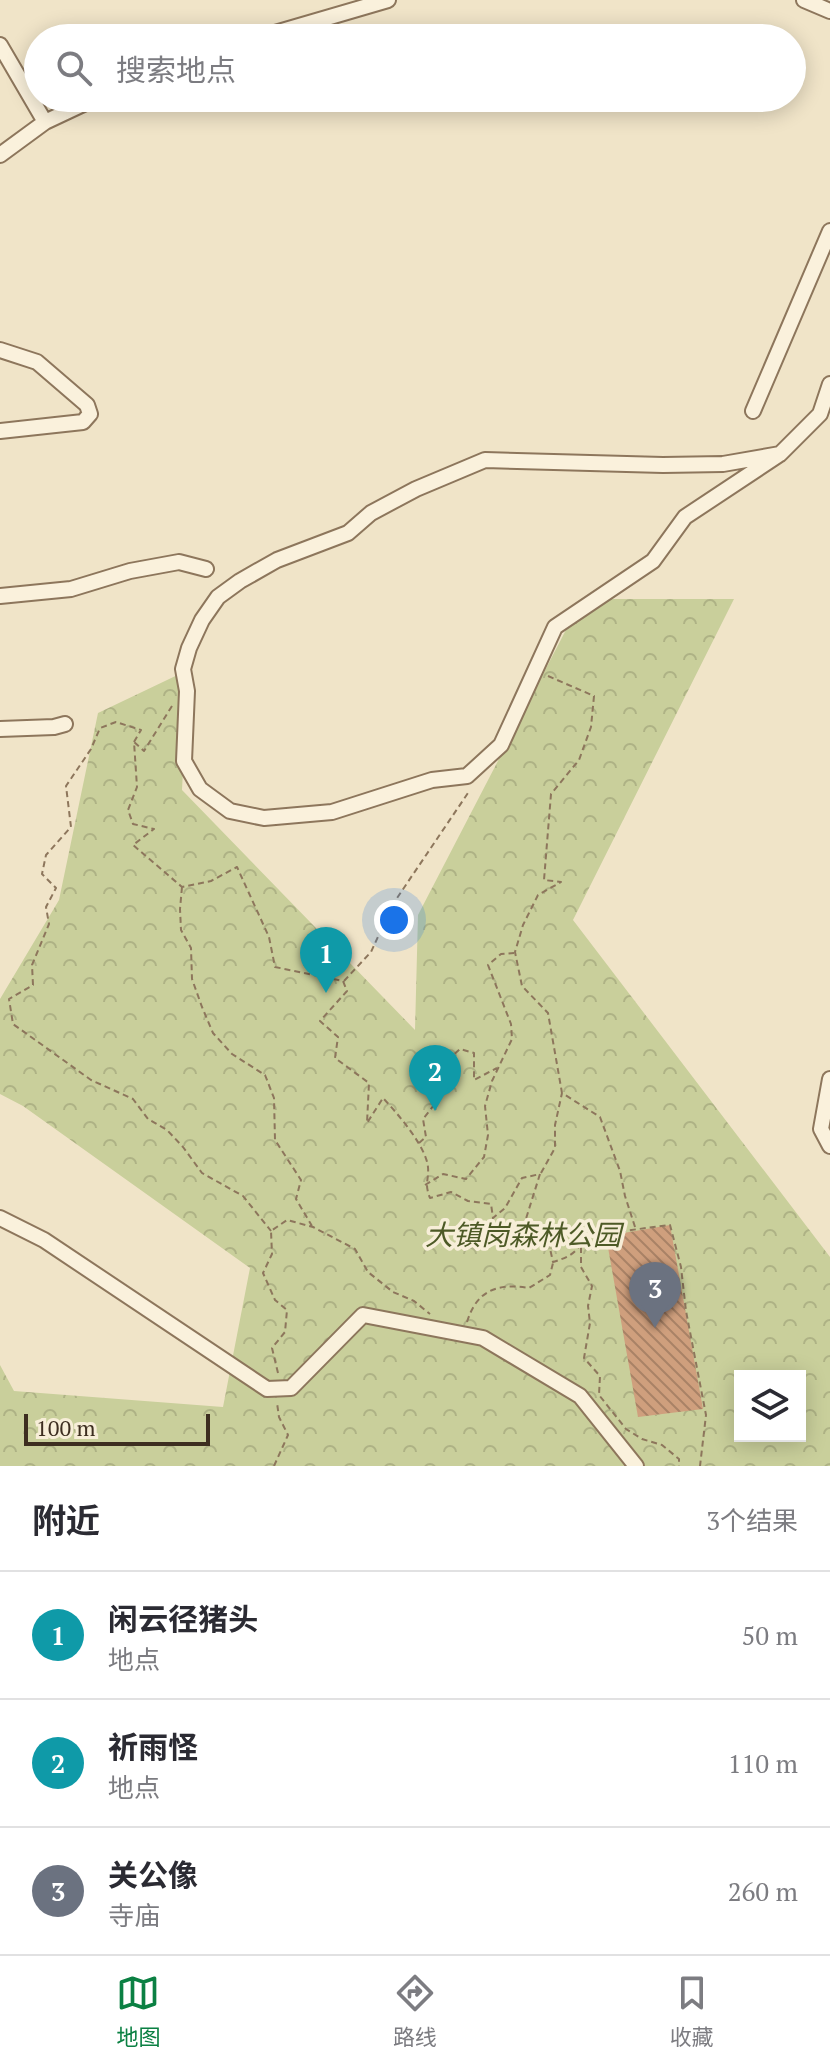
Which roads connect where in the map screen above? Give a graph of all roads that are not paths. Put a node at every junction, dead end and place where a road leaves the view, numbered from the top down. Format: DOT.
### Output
graph roads {
  1 [pos="388,0"];
  2 [pos="804,0"];
  3 [pos="830,11"];
  4 [pos="306,24"];
  5 [pos="0,45"];
  6 [pos="24,86"];
  7 [pos="39,112"];
  8 [pos="66,112"];
  9 [pos="45,122"];
  10 [pos="0,155"];
  11 [pos="830,231"];
  12 [pos="0,350"];
  13 [pos="830,384"];
  14 [pos="753,411"];
  15 [pos="0,431"];
  16 [pos="780,454"];
  17 [pos="206,569"];
  18 [pos="0,596"];
  19 [pos="65,724"];
  20 [pos="0,729"];
  21 [pos="830,1079"];
  22 [pos="830,1146"];
  23 [pos="0,1218"];
  24 [pos="636,1466"];
  1 -- 4 [label="street"];
  2 -- 3 [label="street"];
  5 -- 6 [label="street"];
  7 -- 9 [label="street"];
  8 -- 9 [label="street"];
  9 -- 10 [label="street"];
  11 -- 14 [label="street"];
  12 -- 15 [label="street"];
  13 -- 16 [label="street"];
  16 -- 16 [label="street"];
  17 -- 18 [label="street"];
  19 -- 20 [label="street"];
  21 -- 22 [label="street"];
  23 -- 24 [label="street"];
}
